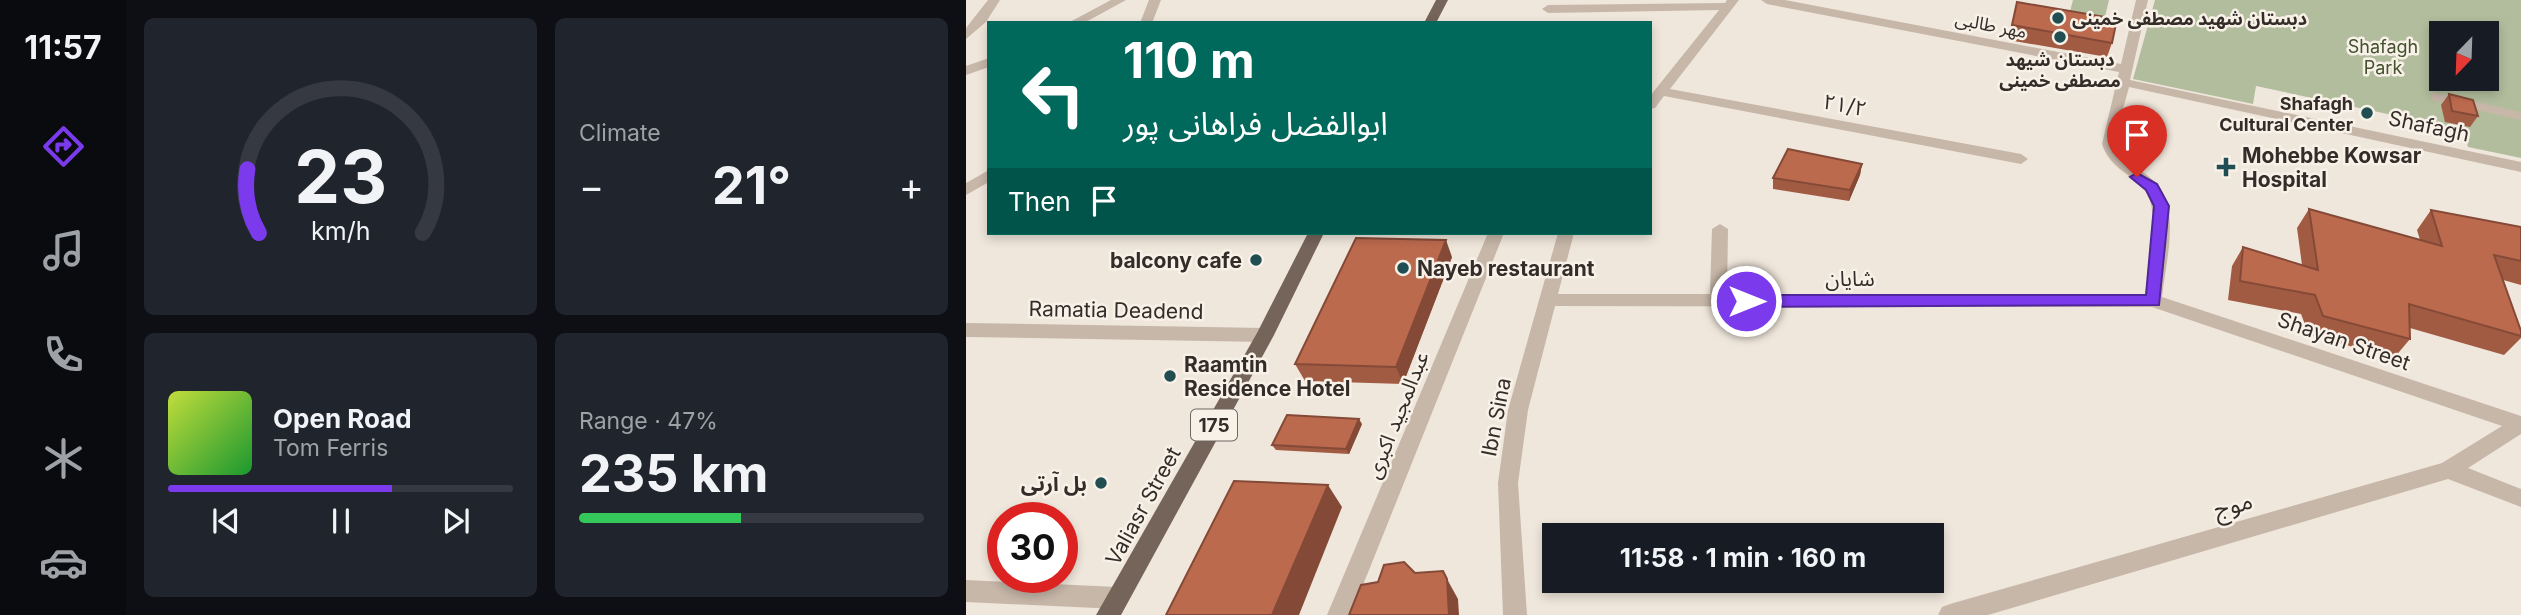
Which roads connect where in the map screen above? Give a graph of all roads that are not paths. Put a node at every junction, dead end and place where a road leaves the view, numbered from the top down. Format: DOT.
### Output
graph roads {
  1 [pos="994,0"];
  2 [pos="1120,0"];
  3 [pos="1155,0"];
  4 [pos="1442,0"];
  5 [pos="1767,0"];
  6 [pos="2142,0"];
  7 [pos="1730,3"];
  8 [pos="1549,4"];
  9 [pos="1078,21"];
  10 [pos="1147,21"];
  11 [pos="1431,21"];
  12 [pos="966,35"];
  13 [pos="987,63"];
  14 [pos="966,71"];
  15 [pos="2124,76"];
  16 [pos="1661,91"];
  17 [pos="2437,97"];
  18 [pos="1652,102"];
  19 [pos="2521,116"];
  20 [pos="2021,159"];
  21 [pos="2521,167"];
  22 [pos="987,176"];
  23 [pos="966,190"];
  24 [pos="1720,229"];
  25 [pos="1316,235"];
  26 [pos="1495,235"];
  27 [pos="1565,235"];
  28 [pos="1547,300"];
  29 [pos="1718,301"];
  30 [pos="2153,301"];
  31 [pos="966,330"];
  32 [pos="1265,335"];
  33 [pos="2521,424"];
  34 [pos="2448,470"];
  35 [pos="2521,498"];
  36 [pos="966,591"];
  37 [pos="1113,606"];
  38 [pos="1339,615"];
  39 [pos="1515,615"];
  40 [pos="1950,615"];
  1 -- 12 [label="street"];
  2 -- 9 [label="street"];
  3 -- 10 [label="street"];
  4 -- 11 [label="main road"];
  5 -- 15 [label="street, مهر طالبی"];
  6 -- 15 [label="street"];
  7 -- 8 [label="street"];
  7 -- 16 [label="street"];
  13 -- 14 [label="street"];
  15 -- 21 [label="street, Shafagh"];
  15 -- 30 [label="street"];
  16 -- 18 [label="street"];
  16 -- 20 [label="street, ۲۱/۲"];
  17 -- 19 [label="street"];
  22 -- 23 [label="street"];
  24 -- 29 [label="street"];
  25 -- 32 [label="main road, Valiasr Street / 175"];
  26 -- 38 [label="street, عبدالمجید اکبری"];
  27 -- 28 [label="street, Ibn Sina"];
  28 -- 29 [label="street, شایان"];
  28 -- 39 [label="street, Ibn Sina"];
  29 -- 30 [label="street, شایان"];
  30 -- 33 [label="street, Shayan Street"];
  31 -- 32 [label="street, Ramatia Deadend"];
  32 -- 37 [label="main road, Valiasr Street / 175"];
  33 -- 34 [label="street, موج"];
  34 -- 35 [label="street"];
  34 -- 40 [label="street, موج"];
  36 -- 37 [label="street"];
}
